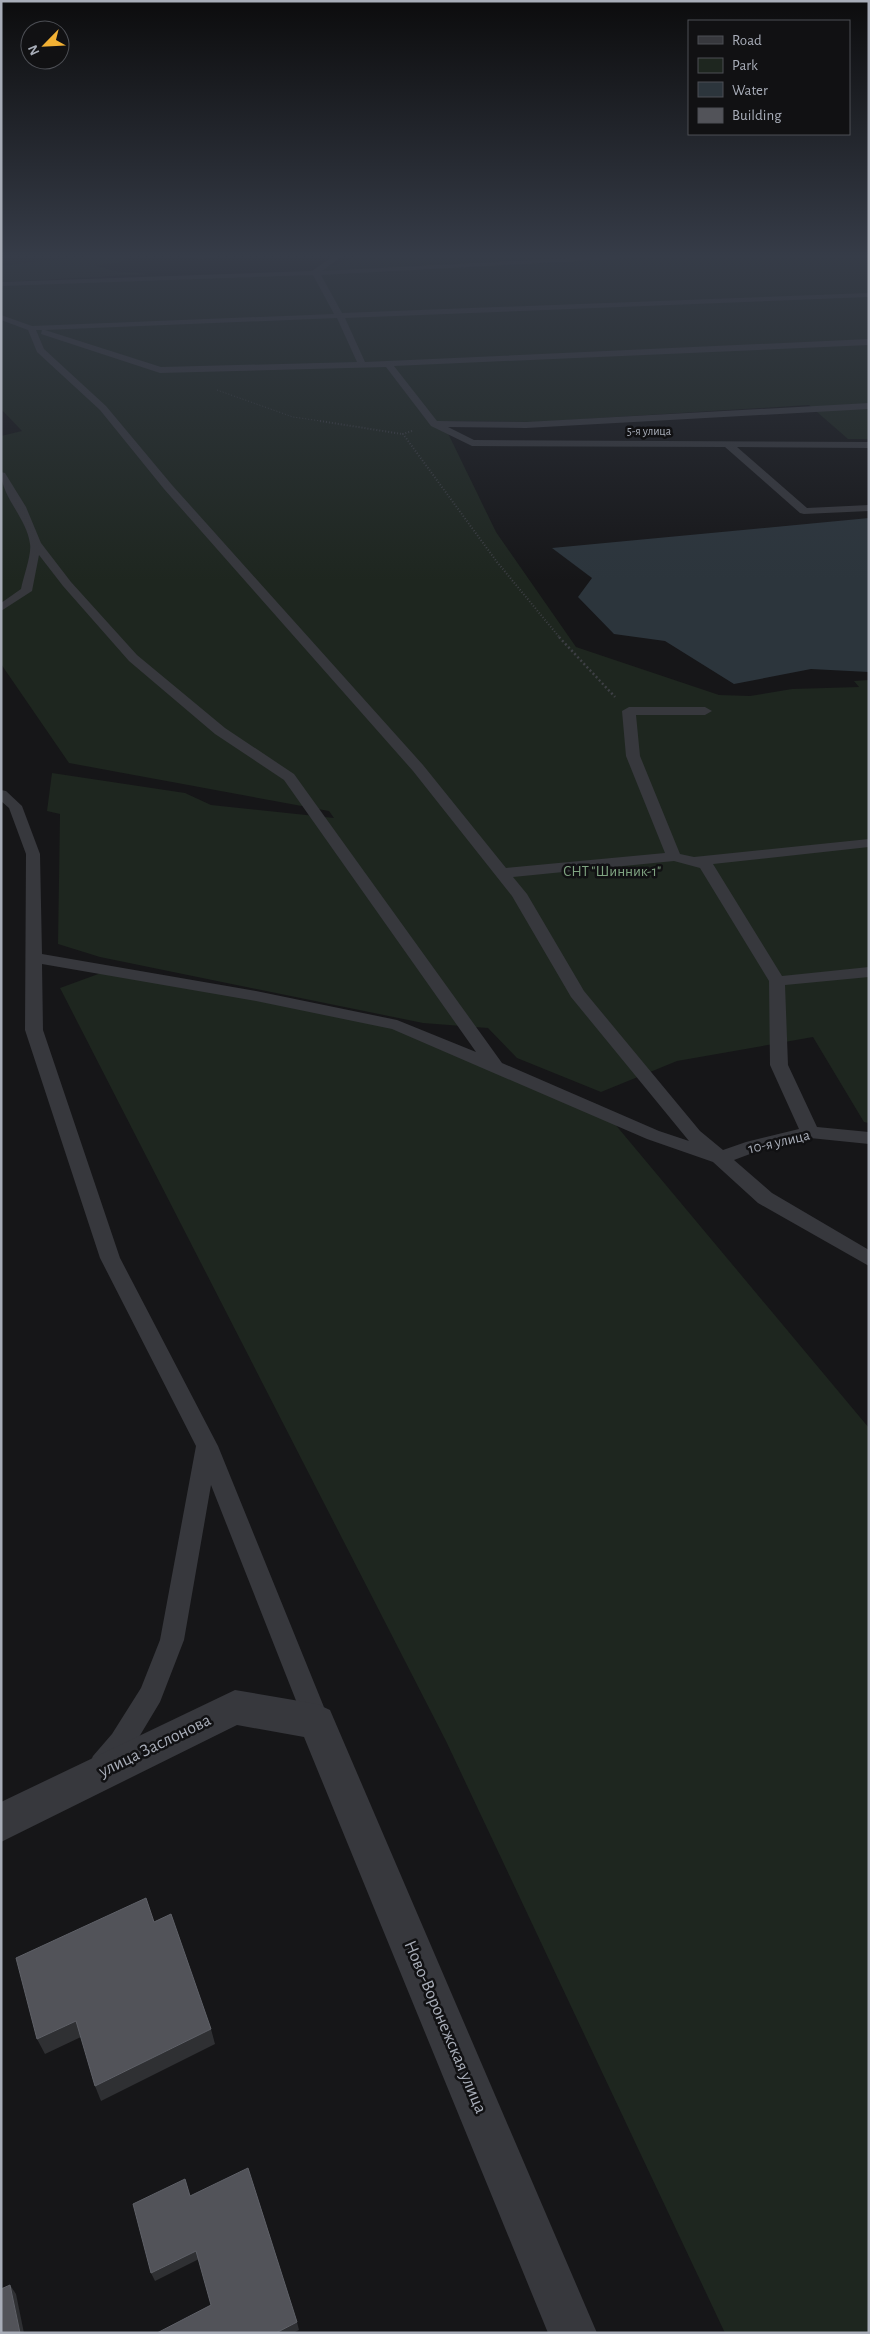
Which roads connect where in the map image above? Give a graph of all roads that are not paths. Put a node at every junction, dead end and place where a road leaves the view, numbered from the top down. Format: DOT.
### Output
graph roads {
  1 [pos="54,363"];
  2 [pos="138,363"];
  3 [pos="412,363"];
  4 [pos="362,364"];
  5 [pos="388,364"];
  6 [pos="869,406"];
  7 [pos="434,424"];
  8 [pos="727,444"];
  9 [pos="869,445"];
  10 [pos="1,475"];
  11 [pos="869,508"];
  12 [pos="36,544"];
  13 [pos="1,608"];
  14 [pos="705,711"];
  15 [pos="1,794"];
  16 [pos="869,842"];
  17 [pos="674,858"];
  18 [pos="693,862"];
  19 [pos="503,874"];
  20 [pos="34,958"];
  21 [pos="869,972"];
  22 [pos="777,982"];
  23 [pos="496,1069"];
  24 [pos="810,1132"];
  25 [pos="869,1138"];
  26 [pos="720,1158"];
  27 [pos="869,1259"];
  28 [pos="207,1446"];
  29 [pos="317,1722"];
  30 [pos="93,1777"];
  31 [pos="1,1823"];
  32 [pos="573,2333"];
  1 -- 19 [label="lane"];
  2 -- 4 [label="lane"];
  3 -- 5 [label="lane"];
  4 -- 5 [label="lane"];
  5 -- 7 [label="lane"];
  6 -- 7 [label="lane"];
  7 -- 8 [label="lane, 5-я улица"];
  8 -- 9 [label="lane, 5-я улица"];
  8 -- 11 [label="lane"];
  10 -- 12 [label="lane"];
  12 -- 13 [label="lane"];
  12 -- 23 [label="lane"];
  14 -- 17 [label="lane"];
  15 -- 20 [label="lane"];
  16 -- 18 [label="lane"];
  17 -- 18 [label="lane"];
  17 -- 19 [label="lane"];
  18 -- 22 [label="lane"];
  19 -- 26 [label="lane"];
  20 -- 23 [label="lane"];
  20 -- 28 [label="lane"];
  21 -- 22 [label="lane"];
  22 -- 24 [label="lane"];
  23 -- 26 [label="lane"];
  24 -- 25 [label="lane, 10-я улица"];
  24 -- 26 [label="lane, 10-я улица"];
  26 -- 27 [label="lane"];
  28 -- 29 [label="lane"];
  28 -- 30 [label="lane"];
  29 -- 30 [label="street, улица Заслонова"];
  29 -- 32 [label="street, Ново-Воронежская улица"];
  30 -- 31 [label="street, улица Заслонова"];
}
